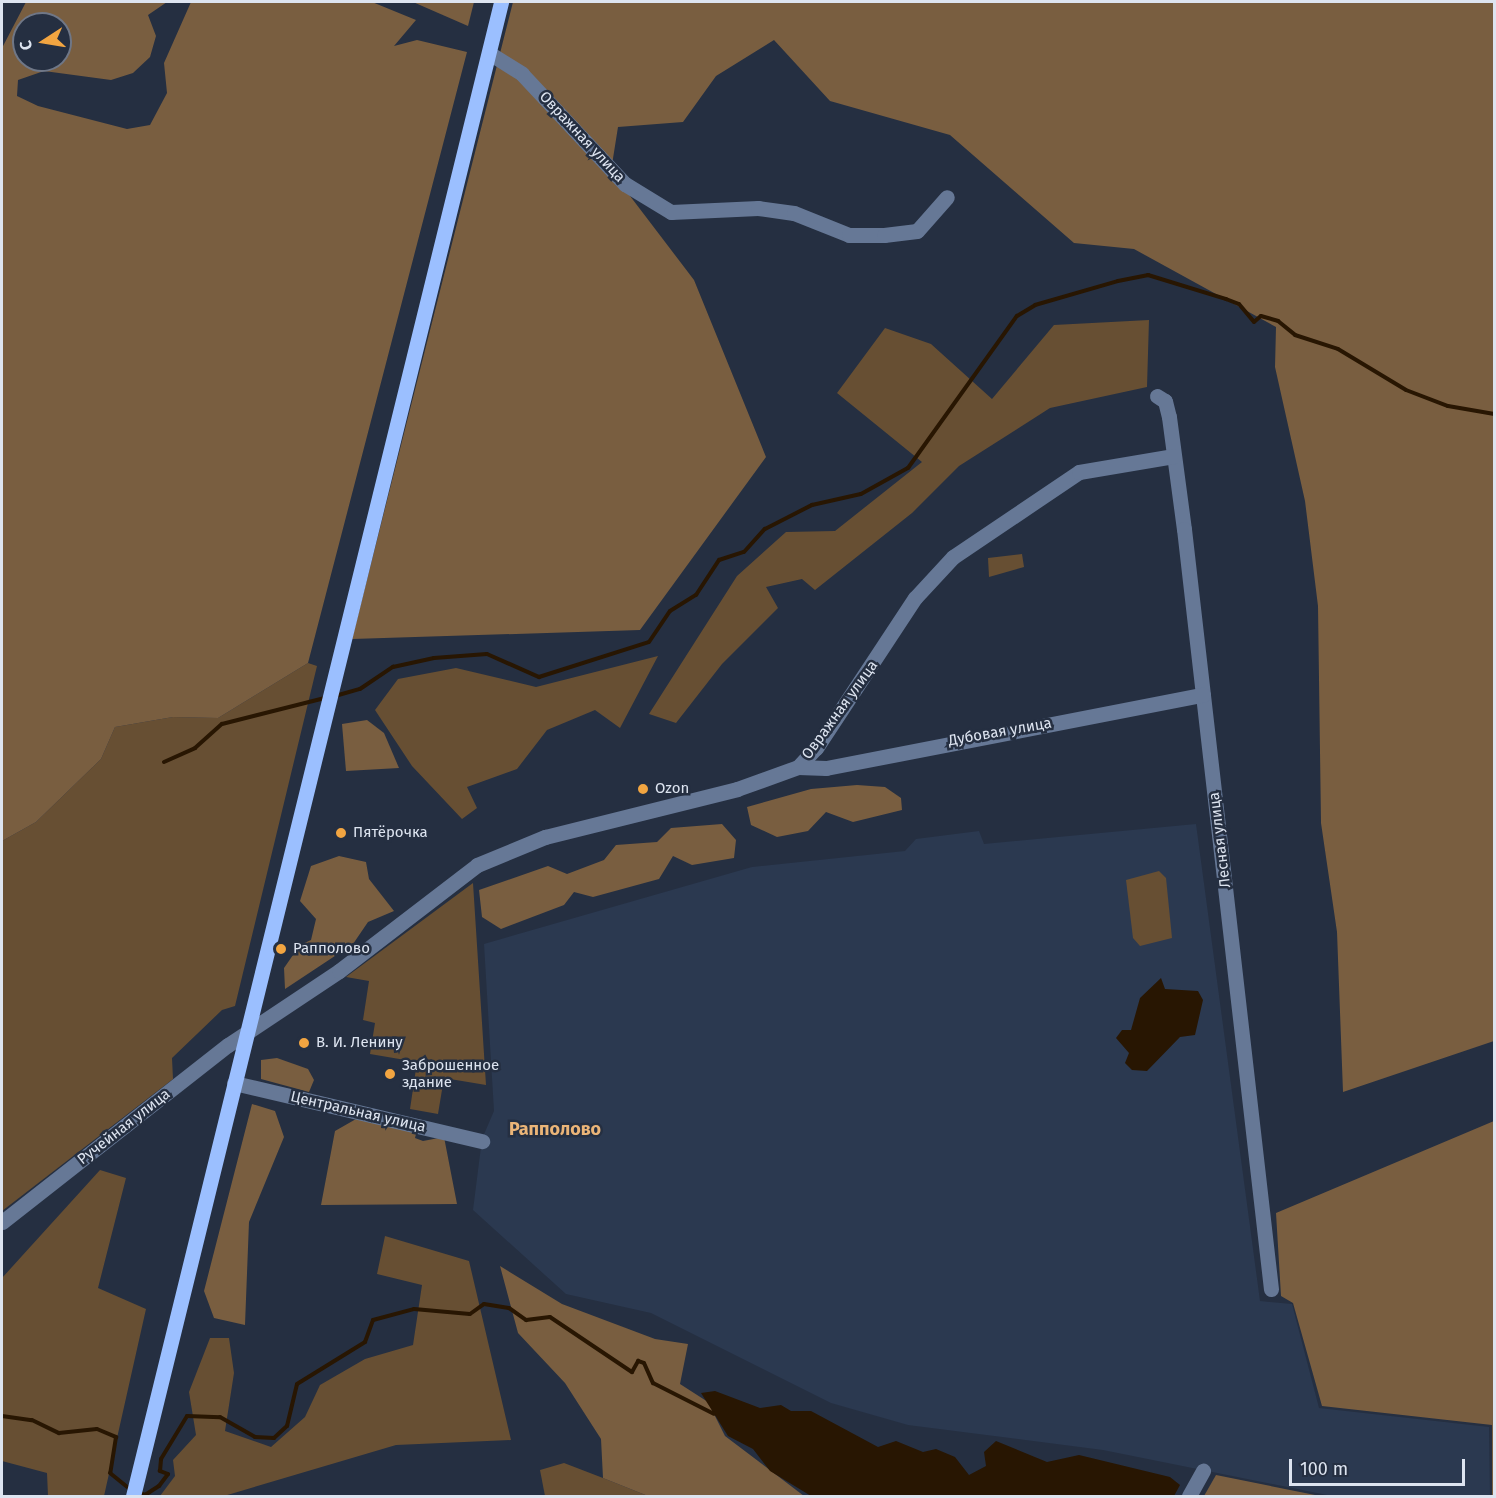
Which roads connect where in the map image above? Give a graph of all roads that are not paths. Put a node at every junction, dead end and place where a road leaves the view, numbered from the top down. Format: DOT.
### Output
graph roads {
  1 [pos="501,2"];
  2 [pos="489,53"];
  3 [pos="948,197"];
  4 [pos="1157,396"];
  5 [pos="1174,456"];
  6 [pos="1203,695"];
  7 [pos="798,767"];
  8 [pos="247,1032"];
  9 [pos="234,1083"];
  10 [pos="482,1141"];
  11 [pos="2,1222"];
  12 [pos="1271,1289"];
  13 [pos="1203,1471"];
  14 [pos="133,1497"];
  15 [pos="1189,1497"];
  1 -- 2 [label="main road"];
  2 -- 3 [label="street, Овражная улица"];
  2 -- 8 [label="main road"];
  4 -- 5 [label="street, Лесная улица"];
  5 -- 6 [label="street, Лесная улица"];
  5 -- 7 [label="street, Овражная улица"];
  6 -- 7 [label="street, Дубовая улица"];
  6 -- 12 [label="street, Лесная улица"];
  7 -- 8 [label="street, Овражная улица"];
  8 -- 9 [label="main road"];
  8 -- 11 [label="street, Ручейная улица"];
  9 -- 10 [label="street, Центральная улица"];
  9 -- 14 [label="main road"];
  13 -- 15 [label="street"];
}
